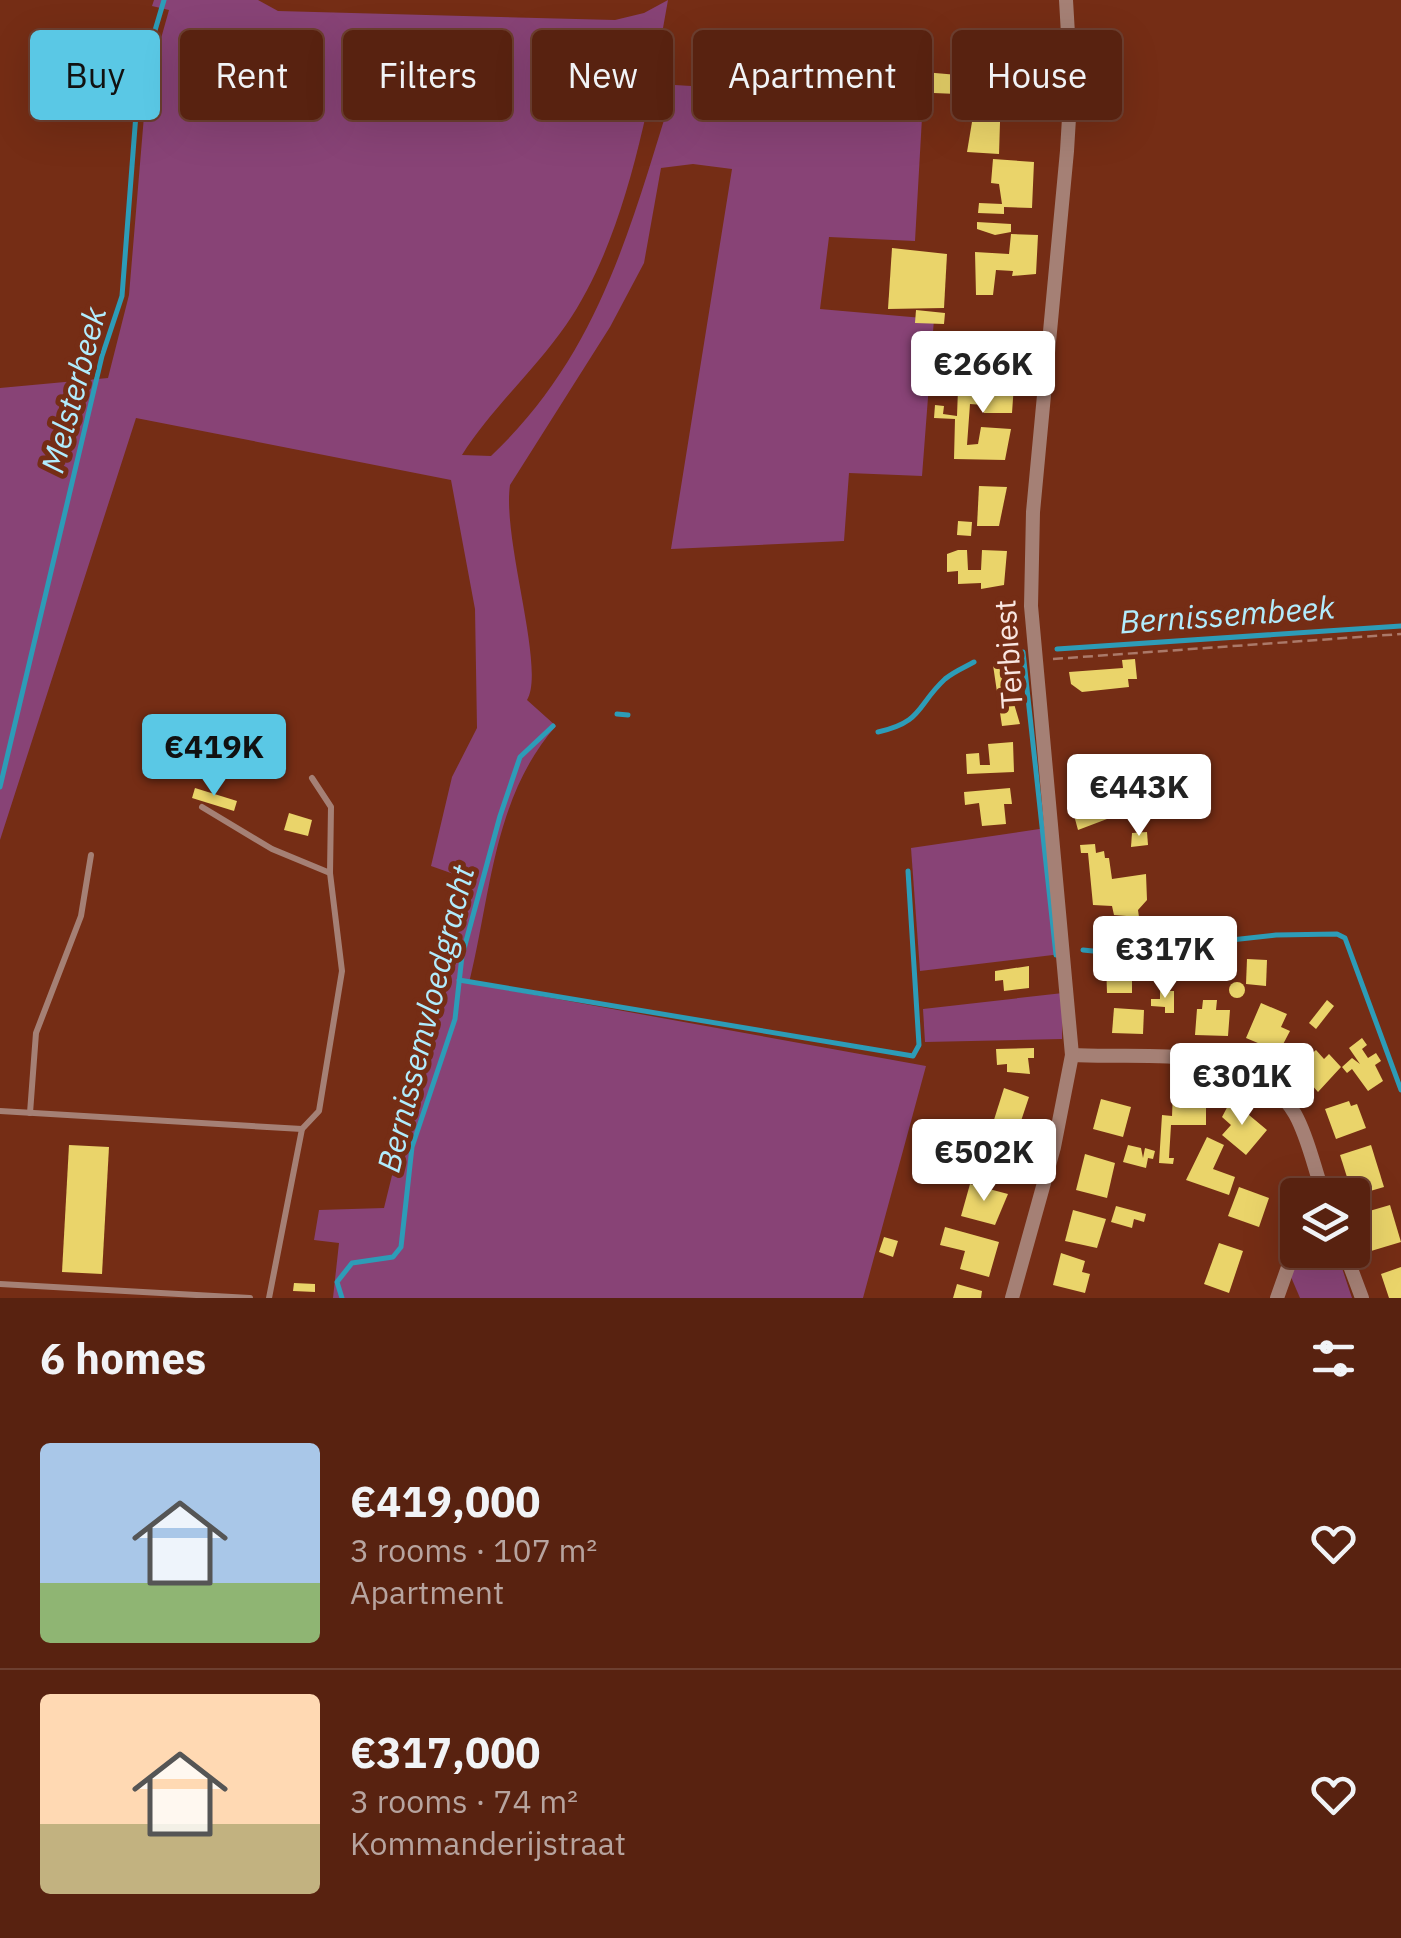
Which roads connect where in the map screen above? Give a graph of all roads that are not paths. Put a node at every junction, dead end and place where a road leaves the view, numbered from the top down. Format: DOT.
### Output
graph roads {
  1 [pos="1066,0"];
  2 [pos="312,778"];
  3 [pos="202,808"];
  4 [pos="91,856"];
  5 [pos="330,873"];
  6 [pos="1072,1055"];
  7 [pos="0,1112"];
  8 [pos="30,1113"];
  9 [pos="302,1129"];
  10 [pos="1314,1178"];
  11 [pos="1287,1268"];
  12 [pos="1351,1268"];
  13 [pos="0,1284"];
  14 [pos="250,1298"];
  15 [pos="269,1298"];
  16 [pos="1012,1298"];
  17 [pos="1276,1298"];
  18 [pos="1362,1298"];
  1 -- 6 [label="street, Terbiest"];
  2 -- 5 [label="lane"];
  3 -- 5 [label="lane"];
  4 -- 8 [label="lane"];
  5 -- 9 [label="lane"];
  6 -- 10 [label="street"];
  6 -- 16 [label="street, Terbiest"];
  7 -- 8 [label="lane"];
  8 -- 9 [label="lane"];
  9 -- 15 [label="lane"];
  11 -- 17 [label="street"];
  12 -- 18 [label="street"];
  13 -- 14 [label="lane"];
}
